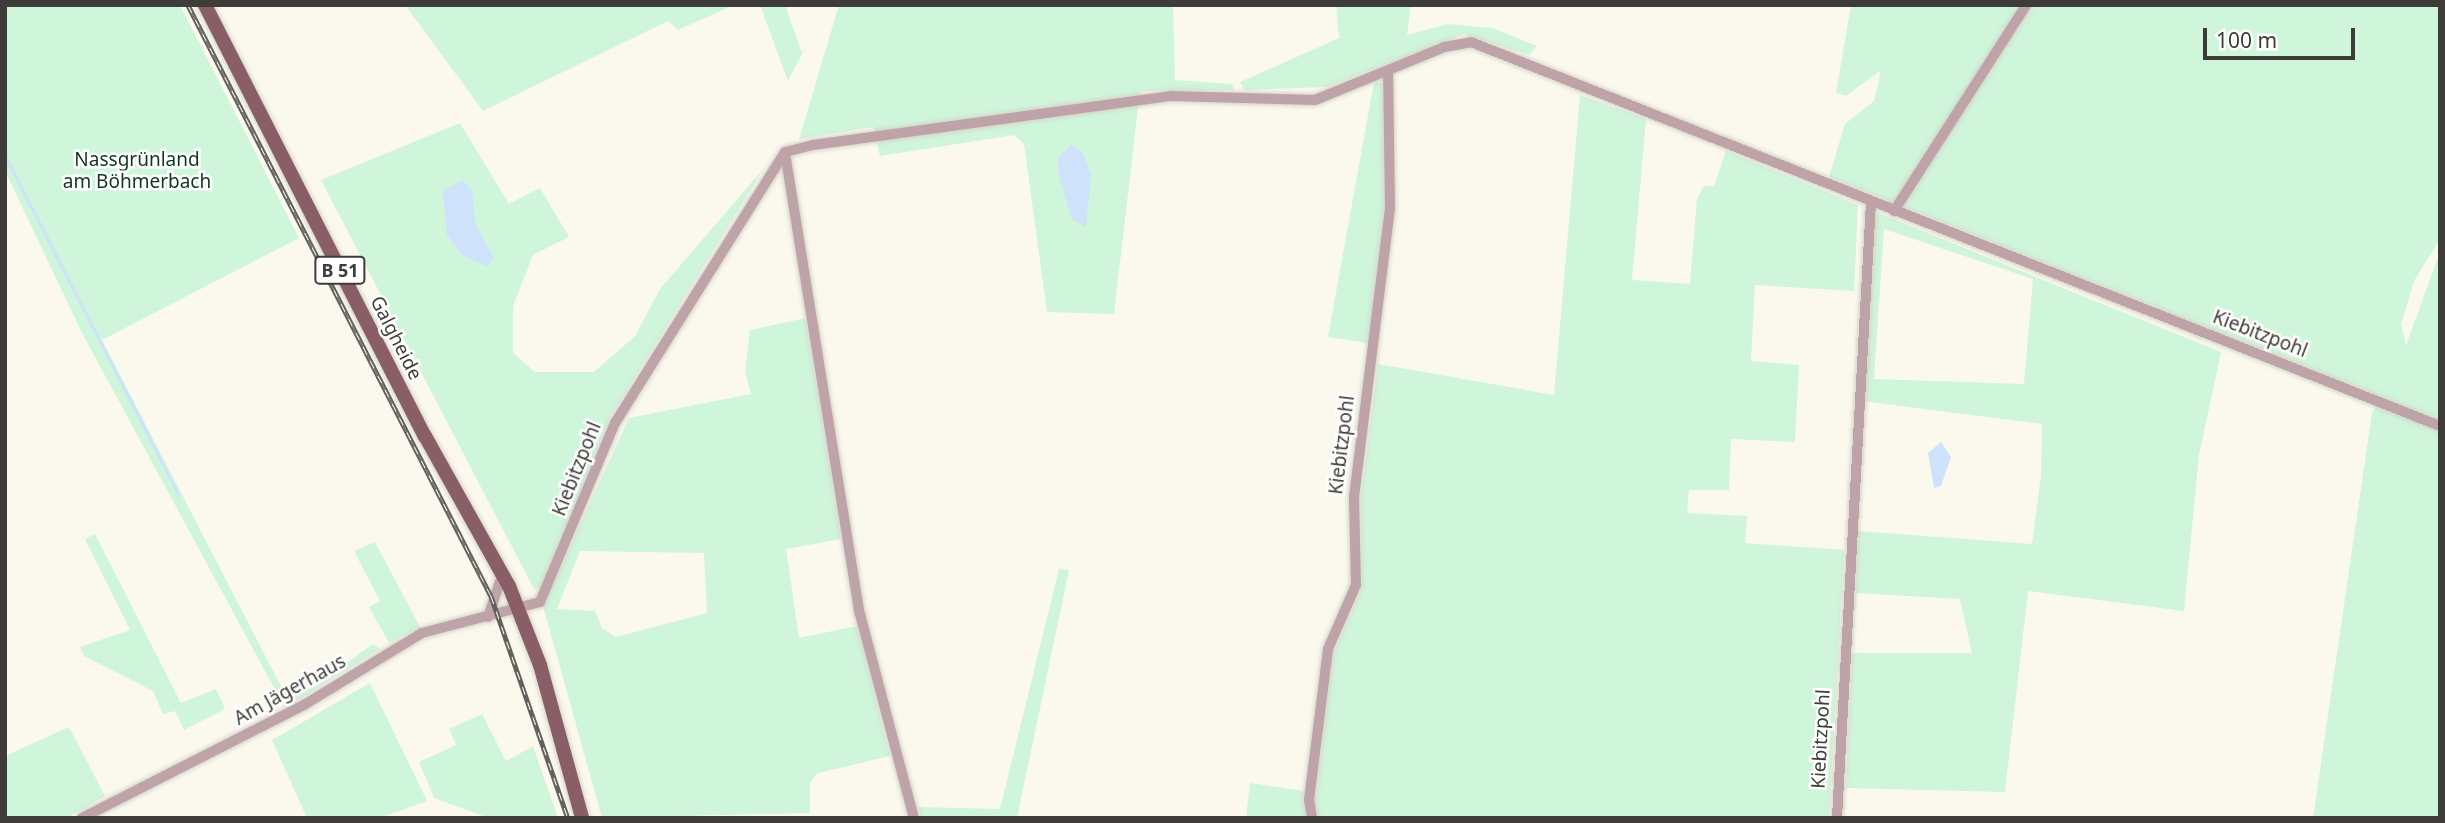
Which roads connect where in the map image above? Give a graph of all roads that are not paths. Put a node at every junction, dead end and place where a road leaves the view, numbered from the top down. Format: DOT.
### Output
graph roads {
  1 [pos="205,5"];
  2 [pos="2026,5"];
  3 [pos="1388,71"];
  4 [pos="785,152"];
  5 [pos="1871,202"];
  6 [pos="1894,211"];
  7 [pos="2440,426"];
  8 [pos="503,573"];
  9 [pos="520,610"];
  10 [pos="488,618"];
  11 [pos="82,818"];
  12 [pos="582,818"];
  13 [pos="915,818"];
  14 [pos="1312,818"];
  15 [pos="1837,818"];
  1 -- 8 [label="main road, Galgheide / B 51"];
  2 -- 6 [label="street"];
  3 -- 4 [label="street, Kiebitzpohl"];
  3 -- 5 [label="street, Kiebitzpohl"];
  3 -- 14 [label="street, Kiebitzpohl"];
  4 -- 9 [label="street, Kiebitzpohl"];
  4 -- 13 [label="street"];
  5 -- 6 [label="street, Kiebitzpohl"];
  5 -- 15 [label="street, Kiebitzpohl"];
  6 -- 7 [label="street, Kiebitzpohl"];
  8 -- 9 [label="main road, Galgheide / B 51"];
  8 -- 10 [label="street"];
  9 -- 10 [label="street, Am Jägerhaus"];
  9 -- 12 [label="main road, B 51"];
  10 -- 11 [label="street, Am Jägerhaus"];
}
